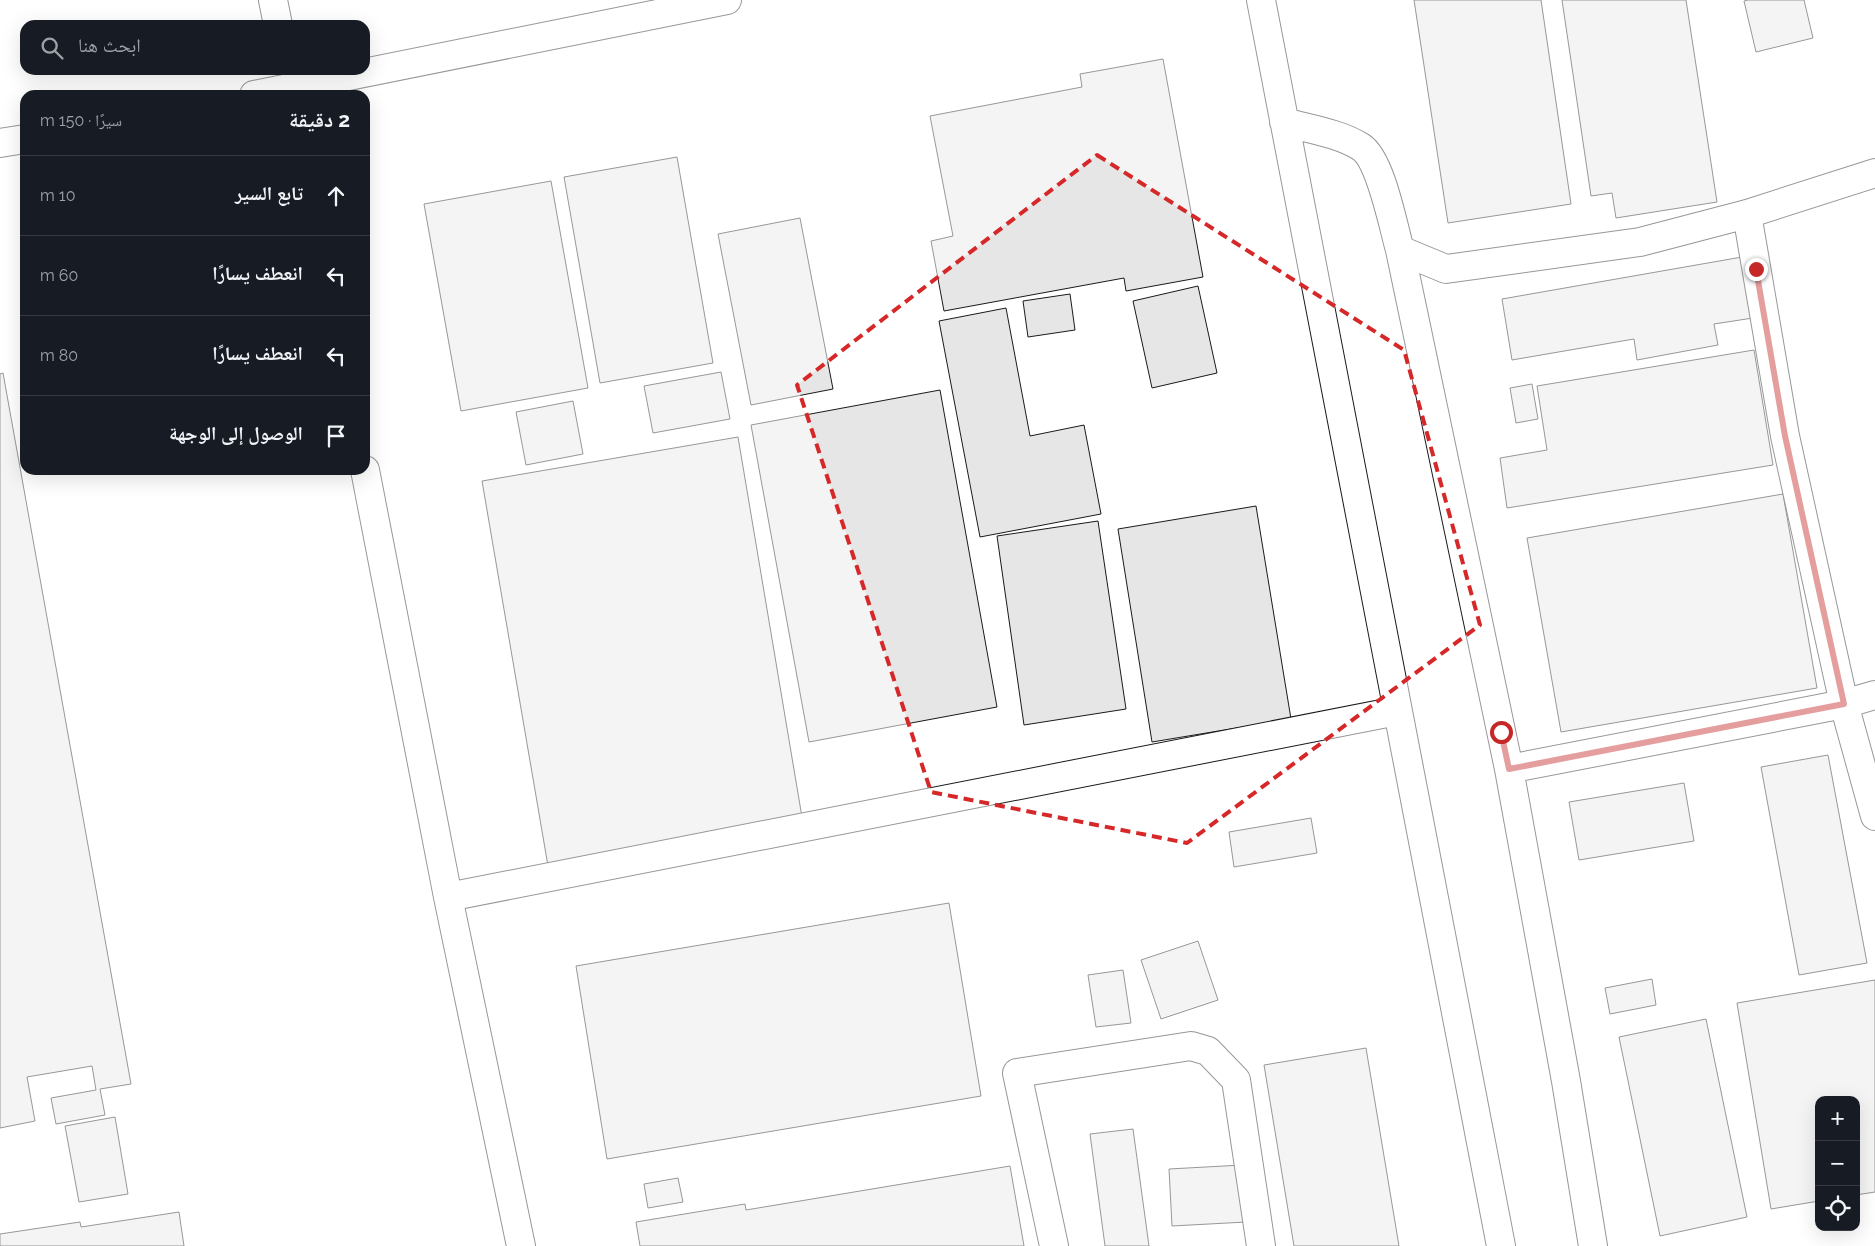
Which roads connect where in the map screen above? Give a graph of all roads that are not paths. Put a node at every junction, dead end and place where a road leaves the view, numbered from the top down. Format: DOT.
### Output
graph roads {
  1 [pos="273,0"];
  2 [pos="727,0"];
  3 [pos="1262,0"];
  4 [pos="277,20"];
  5 [pos="370,68"];
  6 [pos="336,75"];
  7 [pos="289,84"];
  8 [pos="270,90"];
  9 [pos="1284,122"];
  10 [pos="20,140"];
  11 [pos="0,143"];
  12 [pos="1875,173"];
  13 [pos="1747,214"];
  14 [pos="1400,250"];
  15 [pos="366,475"];
  16 [pos="1875,695"];
  17 [pos="1844,704"];
  18 [pos="1397,711"];
  19 [pos="1509,769"];
  20 [pos="1875,816"];
  21 [pos="448,897"];
  22 [pos="521,1246"];
  23 [pos="1054,1246"];
  24 [pos="1261,1246"];
  25 [pos="1501,1246"];
  26 [pos="1593,1246"];
  1 -- 4 [label="street"];
  2 -- 5 [label="street"];
  3 -- 9 [label="street"];
  6 -- 7 [label="street"];
  7 -- 8 [label="street"];
  9 -- 14 [label="street"];
  9 -- 18 [label="street"];
  10 -- 11 [label="street"];
  12 -- 13 [label="street"];
  13 -- 14 [label="street"];
  13 -- 17 [label="street"];
  14 -- 19 [label="street"];
  15 -- 21 [label="street"];
  16 -- 17 [label="street"];
  17 -- 19 [label="street"];
  17 -- 20 [label="street"];
  18 -- 21 [label="street"];
  18 -- 25 [label="street"];
  19 -- 26 [label="street"];
  21 -- 22 [label="street"];
  23 -- 24 [label="street"];
}
